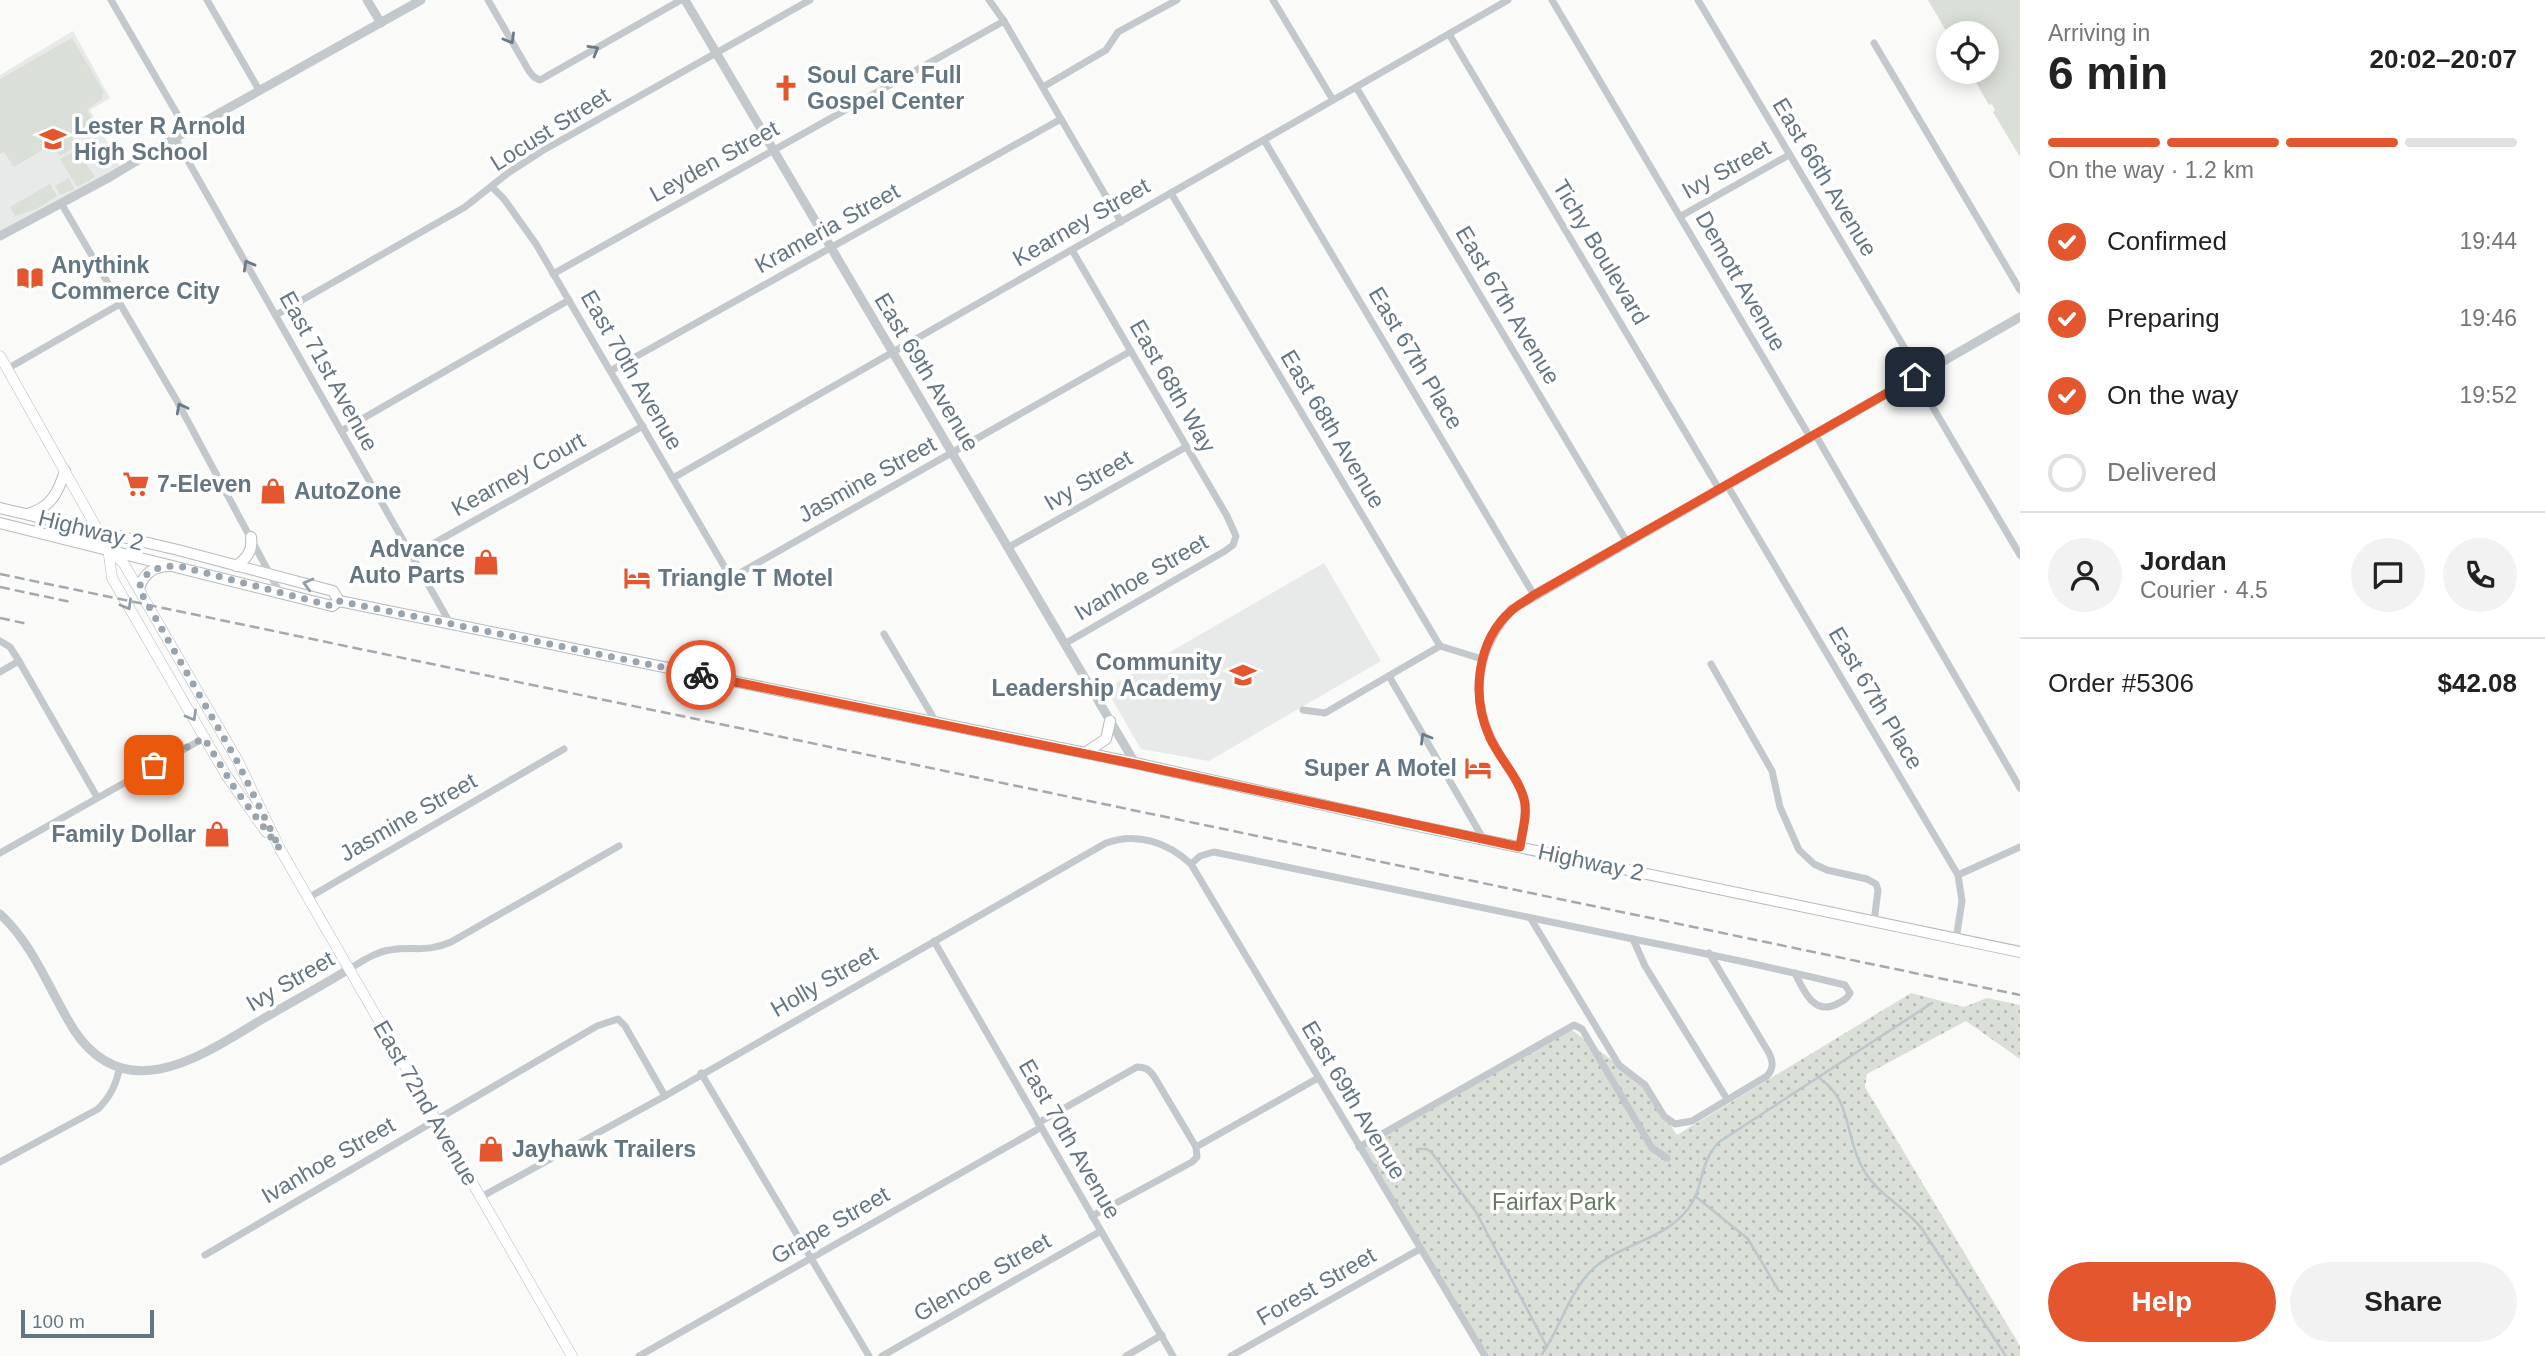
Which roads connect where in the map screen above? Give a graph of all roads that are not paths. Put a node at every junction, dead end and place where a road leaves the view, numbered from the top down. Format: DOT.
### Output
graph roads {
  1 [pos="111,0"];
  2 [pos="207,0"];
  3 [pos="368,0"];
  4 [pos="421,0"];
  5 [pos="488,0"];
  6 [pos="683,0"];
  7 [pos="810,0"];
  8 [pos="989,0"];
  9 [pos="1177,0"];
  10 [pos="1273,0"];
  11 [pos="1508,0"];
  12 [pos="1552,0"];
  13 [pos="1698,0"];
  14 [pos="1004,21"];
  15 [pos="381,23"];
  16 [pos="1449,34"];
  17 [pos="1874,43"];
  18 [pos="717,54"];
  19 [pos="1043,87"];
  20 [pos="1356,87"];
  21 [pos="259,90"];
  22 [pos="1333,100"];
  23 [pos="1061,119"];
  24 [pos="187,131"];
  25 [pos="175,138"];
  26 [pos="1264,140"];
  27 [pos="774,150"];
  28 [pos="1789,155"];
  29 [pos="492,187"];
  30 [pos="1171,193"];
  31 [pos="61,203"];
  32 [pos="1681,216"];
  33 [pos="1121,222"];
  34 [pos="0,236"];
  35 [pos="831,248"];
  36 [pos="1072,250"];
  37 [pos="553,274"];
  38 [pos="2020,290"];
  39 [pos="569,300"];
  40 [pos="120,304"];
  41 [pos="276,315"];
  42 [pos="2020,317"];
  43 [pos="1130,351"];
  44 [pos="893,352"];
  45 [pos="0,356"];
  46 [pos="8,369"];
  47 [pos="612,370"];
  48 [pos="1917,375"];
  49 [pos="643,426"];
  50 [pos="341,431"];
  51 [pos="1812,436"];
  52 [pos="1186,447"];
  53 [pos="953,453"];
  54 [pos="65,471"];
  55 [pos="673,478"];
  56 [pos="1723,487"];
  57 [pos="0,508"];
  58 [pos="28,514"];
  59 [pos="0,523"];
  60 [pos="98,532"];
  61 [pos="251,537"];
  62 [pos="1234,542"];
  63 [pos="1627,542"];
  64 [pos="1009,547"];
  65 [pos="108,548"];
  66 [pos="2020,555"];
  67 [pos="411,556"];
  68 [pos="179,566"];
  69 [pos="236,566"];
  70 [pos="271,575"];
  71 [pos="731,578"];
  72 [pos="139,589"];
  73 [pos="280,593"];
  74 [pos="1534,595"];
  75 [pos="339,601"];
  76 [pos="450,623"];
  77 [pos="884,634"];
  78 [pos="0,641"];
  79 [pos="1066,643"];
  80 [pos="1440,646"];
  81 [pos="1482,659"];
  82 [pos="19,661"];
  83 [pos="1711,664"];
  84 [pos="0,672"];
  85 [pos="1389,676"];
  86 [pos="1303,710"];
  87 [pos="1110,721"];
  88 [pos="937,723"];
  89 [pos="204,738"];
  90 [pos="564,749"];
  91 [pos="1085,753"];
  92 [pos="1135,764"];
  93 [pos="2020,788"];
  94 [pos="97,797"];
  95 [pos="1484,840"];
  96 [pos="618,846"];
  97 [pos="1520,847"];
  98 [pos="2020,847"];
  99 [pos="280,849"];
  100 [pos="0,853"];
  101 [pos="1191,863"];
  102 [pos="1958,875"];
  103 [pos="308,898"];
  104 [pos="0,914"];
  105 [pos="1531,919"];
  106 [pos="1874,922"];
  107 [pos="1633,939"];
  108 [pos="1956,939"];
  109 [pos="934,941"];
  110 [pos="2020,952"];
  111 [pos="1709,953"];
  112 [pos="349,969"];
  113 [pos="1795,973"];
  114 [pos="120,1067"];
  115 [pos="701,1073"];
  116 [pos="1318,1078"];
  117 [pos="665,1096"];
  118 [pos="1727,1099"];
  119 [pos="436,1120"];
  120 [pos="1039,1125"];
  121 [pos="1196,1147"];
  122 [pos="1359,1147"];
  123 [pos="1667,1158"];
  124 [pos="0,1162"];
  125 [pos="481,1197"];
  126 [pos="1093,1216"];
  127 [pos="1101,1231"];
  128 [pos="1420,1249"];
  129 [pos="205,1255"];
  130 [pos="811,1258"];
  131 [pos="1162,1335"];
  132 [pos="572,1356"];
  133 [pos="639,1356"];
  134 [pos="869,1356"];
  135 [pos="882,1356"];
  136 [pos="1126,1356"];
  137 [pos="1173,1356"];
  138 [pos="1231,1356"];
  139 [pos="1485,1356"];
  1 -- 24 [label="street"];
  2 -- 21 [label="street"];
  3 -- 15 [label="street"];
  4 -- 15 [label="street"];
  5 -- 6 [label="street, one-way"];
  6 -- 18 [label="street, East 69th Avenue"];
  7 -- 18 [label="street, Locust Street"];
  8 -- 14 [label="street"];
  9 -- 19 [label="street"];
  10 -- 22 [label="street"];
  11 -- 16 [label="street, Kearney Street"];
  12 -- 32 [label="street, Demott Avenue"];
  13 -- 28 [label="street, East 66th Avenue"];
  14 -- 19 [label="street"];
  14 -- 27 [label="street, Leyden Street"];
  15 -- 21 [label="street"];
  16 -- 20 [label="street, Kearney Street"];
  16 -- 56 [label="street, Tichy Boulevard"];
  17 -- 38 [label="street"];
  18 -- 27 [label="street, East 69th Avenue"];
  18 -- 29 [label="street, Locust Street"];
  19 -- 23 [label="street"];
  20 -- 22 [label="street, Kearney Street"];
  20 -- 63 [label="street, East 67th Avenue"];
  21 -- 24 [label="street"];
  22 -- 26 [label="street, Kearney Street"];
  23 -- 33 [label="street"];
  23 -- 35 [label="street, Krameria Street"];
  24 -- 25 [label="street"];
  25 -- 31 [label="street"];
  41 -- 25 [label="street, East 71st Avenue, one-way"];
  26 -- 30 [label="street, Kearney Street"];
  26 -- 74 [label="street, East 67th Place"];
  27 -- 35 [label="street, East 69th Avenue"];
  27 -- 37 [label="street, Leyden Street"];
  28 -- 32 [label="street, Ivy Street"];
  28 -- 48 [label="street, East 66th Avenue"];
  29 -- 37 [label="street, East 70th Avenue"];
  29 -- 41 [label="street, Locust Street"];
  30 -- 33 [label="street, Kearney Street"];
  30 -- 80 [label="street, East 68th Avenue"];
  31 -- 34 [label="street"];
  31 -- 40 [label="street"];
  32 -- 51 [label="street, Demott Avenue"];
  33 -- 36 [label="street, Kearney Street"];
  35 -- 44 [label="street, East 69th Avenue"];
  35 -- 47 [label="street, Krameria Street"];
  36 -- 43 [label="street, East 68th Way"];
  36 -- 44 [label="street, Kearney Street"];
  37 -- 39 [label="street, East 70th Avenue"];
  39 -- 47 [label="street, East 70th Avenue"];
  39 -- 50 [label="street"];
  40 -- 46 [label="street"];
  61 -- 40 [label="street, one-way"];
  41 -- 50 [label="street, East 71st Avenue"];
  42 -- 48 [label="street"];
  43 -- 52 [label="street, East 68th Way"];
  43 -- 53 [label="street, Jasmine Street"];
  44 -- 53 [label="street, East 69th Avenue"];
  44 -- 55 [label="street, Kearney Street"];
  45 -- 46 [label="main road, East 72nd Avenue"];
  46 -- 54 [label="main road, East 72nd Avenue"];
  47 -- 49 [label="street, East 70th Avenue"];
  48 -- 51 [label="street"];
  48 -- 66 [label="street, East 66th Avenue"];
  49 -- 55 [label="street, East 70th Avenue"];
  49 -- 67 [label="street, Kearney Court"];
  50 -- 67 [label="street, East 71st Avenue"];
  51 -- 56 [label="street"];
  51 -- 93 [label="street"];
  52 -- 62 [label="street, East 68th Way"];
  52 -- 64 [label="street, Ivy Street"];
  53 -- 64 [label="street, East 69th Avenue"];
  53 -- 71 [label="street, Jasmine Street"];
  54 -- 58 [label="main road"];
  54 -- 60 [label="main road, East 72nd Avenue"];
  55 -- 71 [label="street, East 70th Avenue"];
  56 -- 63 [label="street"];
  56 -- 102 [label="street, East 67th Place"];
  57 -- 58 [label="main road, Highway 2"];
  58 -- 60 [label="main road, Highway 2"];
  59 -- 65 [label="main road, Highway 2"];
  60 -- 65 [label="main road, East 72nd Avenue"];
  60 -- 69 [label="main road, Highway 2"];
  61 -- 69 [label="main road"];
  61 -- 70 [label="street"];
  62 -- 79 [label="street, Ivanhoe Street"];
  63 -- 74 [label="street"];
  64 -- 79 [label="street, East 69th Avenue"];
  65 -- 68 [label="main road, Highway 2"];
  65 -- 72 [label="main road, East 72nd Avenue"];
  65 -- 89 [label="main road, East 72nd Avenue, one-way"];
  67 -- 76 [label="street, East 71st Avenue"];
  68 -- 72 [label="main road"];
  68 -- 73 [label="main road, Highway 2"];
  69 -- 70 [label="main road, Highway 2"];
  70 -- 73 [label="street"];
  75 -- 70 [label="main road, Highway 2, one-way"];
  72 -- 99 [label="main road, East 72nd Avenue"];
  73 -- 75 [label="main road, Highway 2"];
  74 -- 81 [label="street"];
  75 -- 76 [label="main road, Highway 2"];
  76 -- 88 [label="main road, Highway 2"];
  77 -- 88 [label="street"];
  78 -- 82 [label="street"];
  79 -- 87 [label="street, East 69th Avenue"];
  80 -- 81 [label="street"];
  80 -- 85 [label="street"];
  81 -- 97 [label="street"];
  82 -- 84 [label="street"];
  82 -- 94 [label="street"];
  83 -- 106 [label="street"];
  85 -- 86 [label="street"];
  95 -- 85 [label="street, one-way"];
  87 -- 91 [label="main road"];
  87 -- 92 [label="street, East 69th Avenue"];
  88 -- 91 [label="main road, Highway 2"];
  89 -- 94 [label="street"];
  89 -- 99 [label="main road, East 72nd Avenue"];
  90 -- 103 [label="street, Jasmine Street"];
  91 -- 92 [label="main road, Highway 2"];
  92 -- 95 [label="main road, Highway 2"];
  94 -- 100 [label="street"];
  95 -- 97 [label="main road, Highway 2"];
  96 -- 112 [label="street, Ivy Street"];
  97 -- 106 [label="main road, Highway 2"];
  98 -- 102 [label="street"];
  99 -- 103 [label="main road, East 72nd Avenue"];
  101 -- 105 [label="street"];
  101 -- 109 [label="street, Holly Street"];
  101 -- 116 [label="street, East 69th Avenue"];
  102 -- 108 [label="street, East 67th Place"];
  103 -- 112 [label="main road, East 72nd Avenue"];
  104 -- 114 [label="street"];
  105 -- 107 [label="street"];
  105 -- 118 [label="street"];
  106 -- 108 [label="main road, Highway 2"];
  107 -- 111 [label="street"];
  107 -- 118 [label="street"];
  108 -- 110 [label="main road, Highway 2"];
  109 -- 115 [label="street, Holly Street"];
  109 -- 120 [label="street, East 70th Avenue"];
  111 -- 113 [label="street"];
  111 -- 118 [label="street"];
  112 -- 114 [label="street, Ivy Street"];
  112 -- 119 [label="main road, East 72nd Avenue"];
  113 -- 113 [label="street"];
  114 -- 124 [label="street"];
  115 -- 117 [label="street, Holly Street"];
  115 -- 130 [label="street"];
  116 -- 121 [label="street"];
  116 -- 122 [label="street, East 69th Avenue"];
  117 -- 119 [label="street, Ivanhoe Street"];
  117 -- 125 [label="street, Holly Street"];
  119 -- 125 [label="main road, East 72nd Avenue"];
  119 -- 129 [label="street, Ivanhoe Street"];
  120 -- 121 [label="street, Grape Street"];
  120 -- 126 [label="street, East 70th Avenue"];
  120 -- 130 [label="street, Grape Street"];
  121 -- 126 [label="street"];
  122 -- 123 [label="street"];
  122 -- 128 [label="street, East 69th Avenue"];
  125 -- 132 [label="main road, East 72nd Avenue"];
  126 -- 127 [label="street, East 70th Avenue"];
  127 -- 131 [label="street, East 70th Avenue"];
  127 -- 135 [label="street, Glencoe Street"];
  128 -- 138 [label="street, Forest Street"];
  128 -- 139 [label="street, East 69th Avenue"];
  130 -- 133 [label="street, Grape Street"];
  130 -- 134 [label="street"];
  131 -- 136 [label="street"];
  131 -- 137 [label="street, East 70th Avenue"];
}
